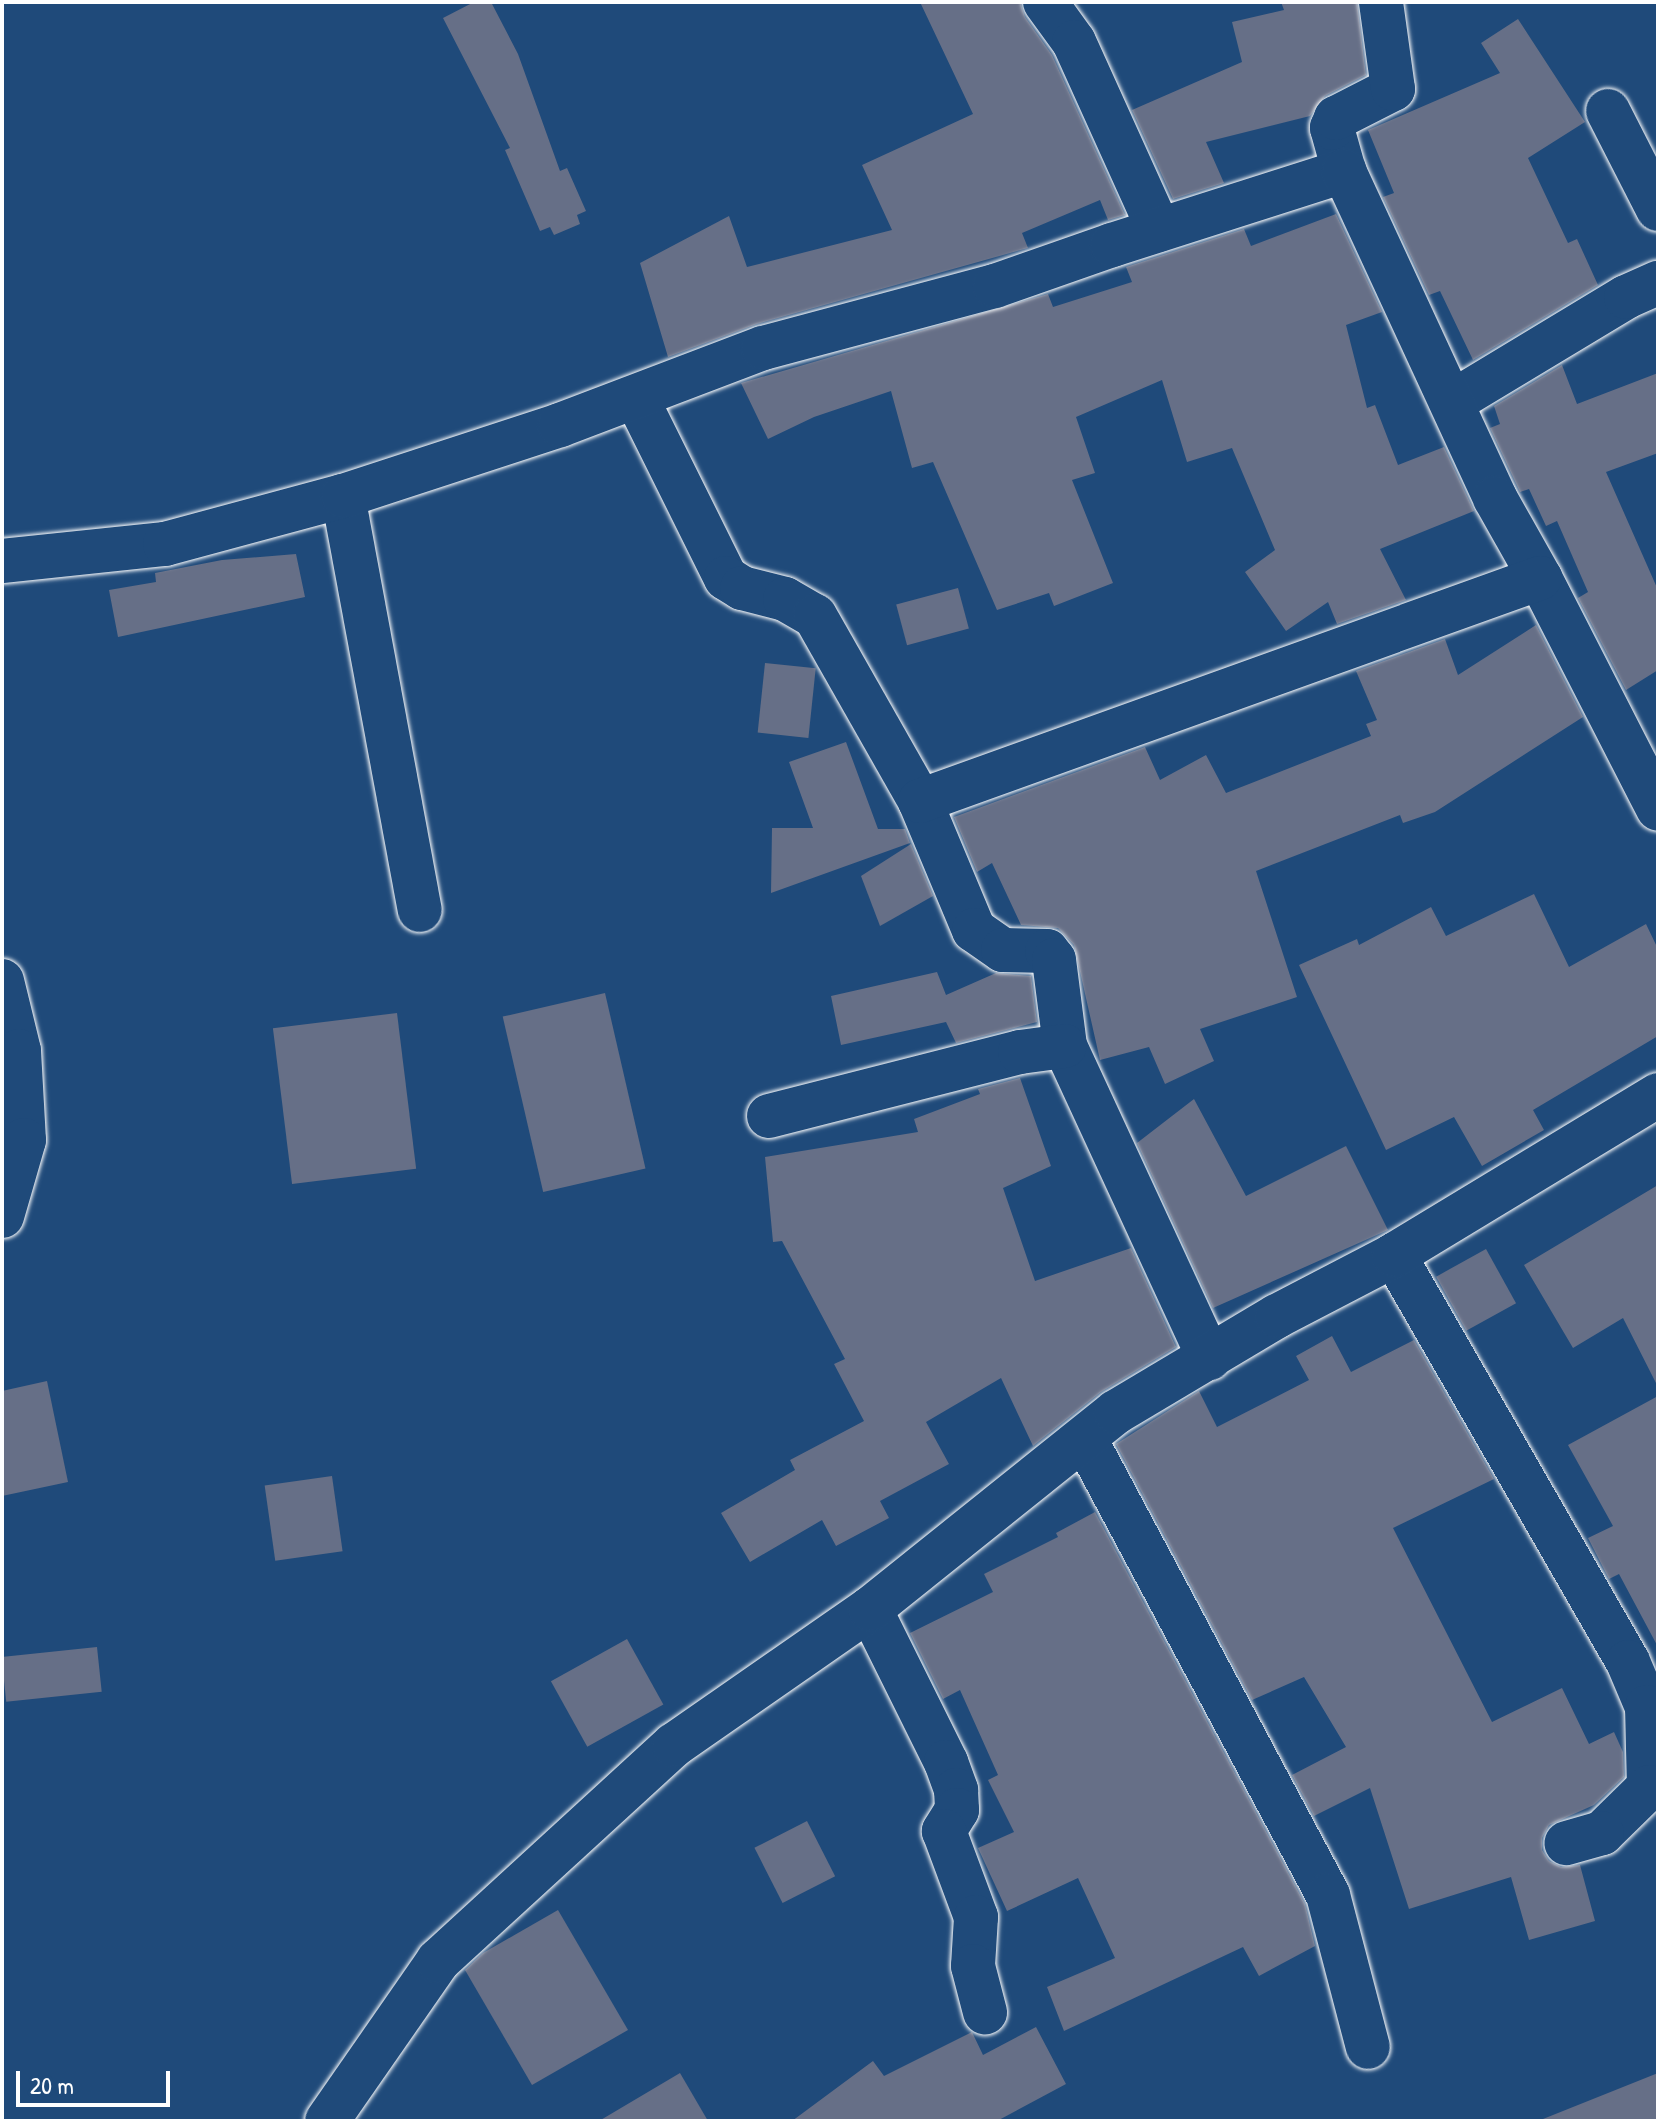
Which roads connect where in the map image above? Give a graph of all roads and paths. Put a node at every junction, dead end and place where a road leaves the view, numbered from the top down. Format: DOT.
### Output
graph roads {
  1 [pos="1045,2"];
  2 [pos="1381,2"];
  3 [pos="1608,111"];
  4 [pos="1344,171"];
  5 [pos="1658,209"];
  6 [pos="1159,230"];
  7 [pos="1658,283"];
  8 [pos="636,397"];
  9 [pos="1452,402"];
  10 [pos="343,496"];
  11 [pos="2,561"];
  12 [pos="1540,578"];
  13 [pos="920,801"];
  14 [pos="1658,809"];
  15 [pos="420,910"];
  16 [pos="2,981"];
  17 [pos="1065,1046"];
  18 [pos="1658,1095"];
  19 [pos="769,1116"];
  20 [pos="2,1216"];
  21 [pos="1394,1255"];
  22 [pos="1209,1358"];
  23 [pos="1085,1439"];
  24 [pos="870,1609"];
  25 [pos="1643,1657"];
  26 [pos="1566,1843"];
  27 [pos="985,2012"];
  28 [pos="1368,2047"];
  29 [pos="327,2121"];
  1 -- 6 [label="street"];
  2 -- 4 [label="street"];
  3 -- 5 [label="street"];
  4 -- 6 [label="street"];
  4 -- 9 [label="street"];
  6 -- 8 [label="street"];
  7 -- 9 [label="street"];
  8 -- 10 [label="street"];
  8 -- 13 [label="street"];
  9 -- 12 [label="street"];
  10 -- 11 [label="street"];
  10 -- 15 [label="street"];
  12 -- 13 [label="street"];
  12 -- 14 [label="street"];
  13 -- 17 [label="street"];
  16 -- 20 [label="street"];
  17 -- 19 [label="street"];
  17 -- 22 [label="street"];
  18 -- 21 [label="street"];
  21 -- 22 [label="street"];
  21 -- 25 [label="street"];
  22 -- 23 [label="street"];
  23 -- 24 [label="street"];
  23 -- 28 [label="street"];
  24 -- 27 [label="street"];
  24 -- 29 [label="street"];
  25 -- 26 [label="street"];
}
